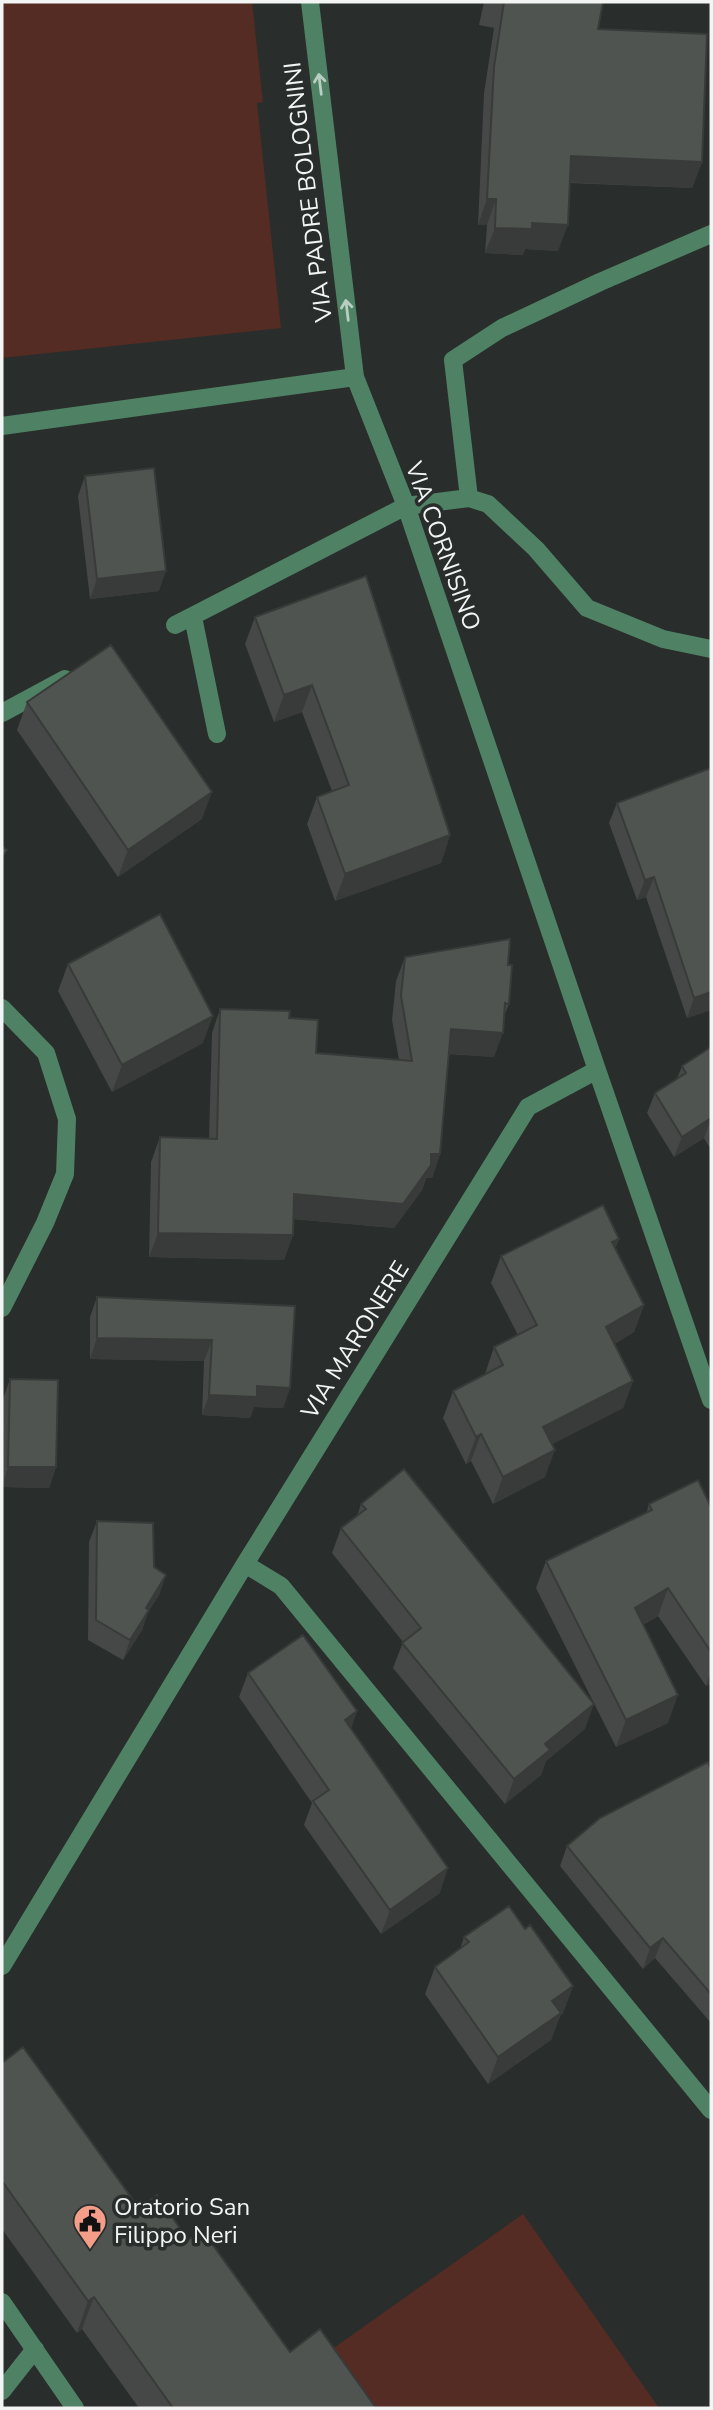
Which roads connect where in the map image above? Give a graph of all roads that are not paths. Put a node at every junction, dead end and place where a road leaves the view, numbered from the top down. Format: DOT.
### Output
graph roads {
  1 [pos="310,2"];
  2 [pos="711,234"];
  3 [pos="355,377"];
  4 [pos="2,426"];
  5 [pos="469,498"];
  6 [pos="406,506"];
  7 [pos="192,617"];
  8 [pos="175,625"];
  9 [pos="711,649"];
  10 [pos="81,670"];
  11 [pos="2,713"];
  12 [pos="217,734"];
  13 [pos="2,1008"];
  14 [pos="597,1070"];
  15 [pos="2,1308"];
  16 [pos="711,1400"];
  17 [pos="245,1564"];
  18 [pos="2,1966"];
  19 [pos="711,2110"];
  20 [pos="2,2302"];
  21 [pos="35,2349"];
  22 [pos="2,2391"];
  23 [pos="75,2408"];
  3 -- 1 [label="street, VIA PADRE BOLOGNINI, one-way"];
  2 -- 5 [label="street"];
  3 -- 4 [label="street"];
  3 -- 6 [label="street, VIA CORNISINO"];
  5 -- 6 [label="street"];
  5 -- 9 [label="street"];
  6 -- 7 [label="street"];
  6 -- 14 [label="street, VIA CORNISINO"];
  7 -- 8 [label="street"];
  7 -- 12 [label="street"];
  10 -- 11 [label="street"];
  13 -- 15 [label="street"];
  14 -- 16 [label="street"];
  14 -- 17 [label="street, VIA MARONERE"];
  17 -- 18 [label="street, VIA MARONERE"];
  17 -- 19 [label="street"];
  20 -- 21 [label="street"];
  21 -- 22 [label="street"];
  21 -- 23 [label="street"];
}
